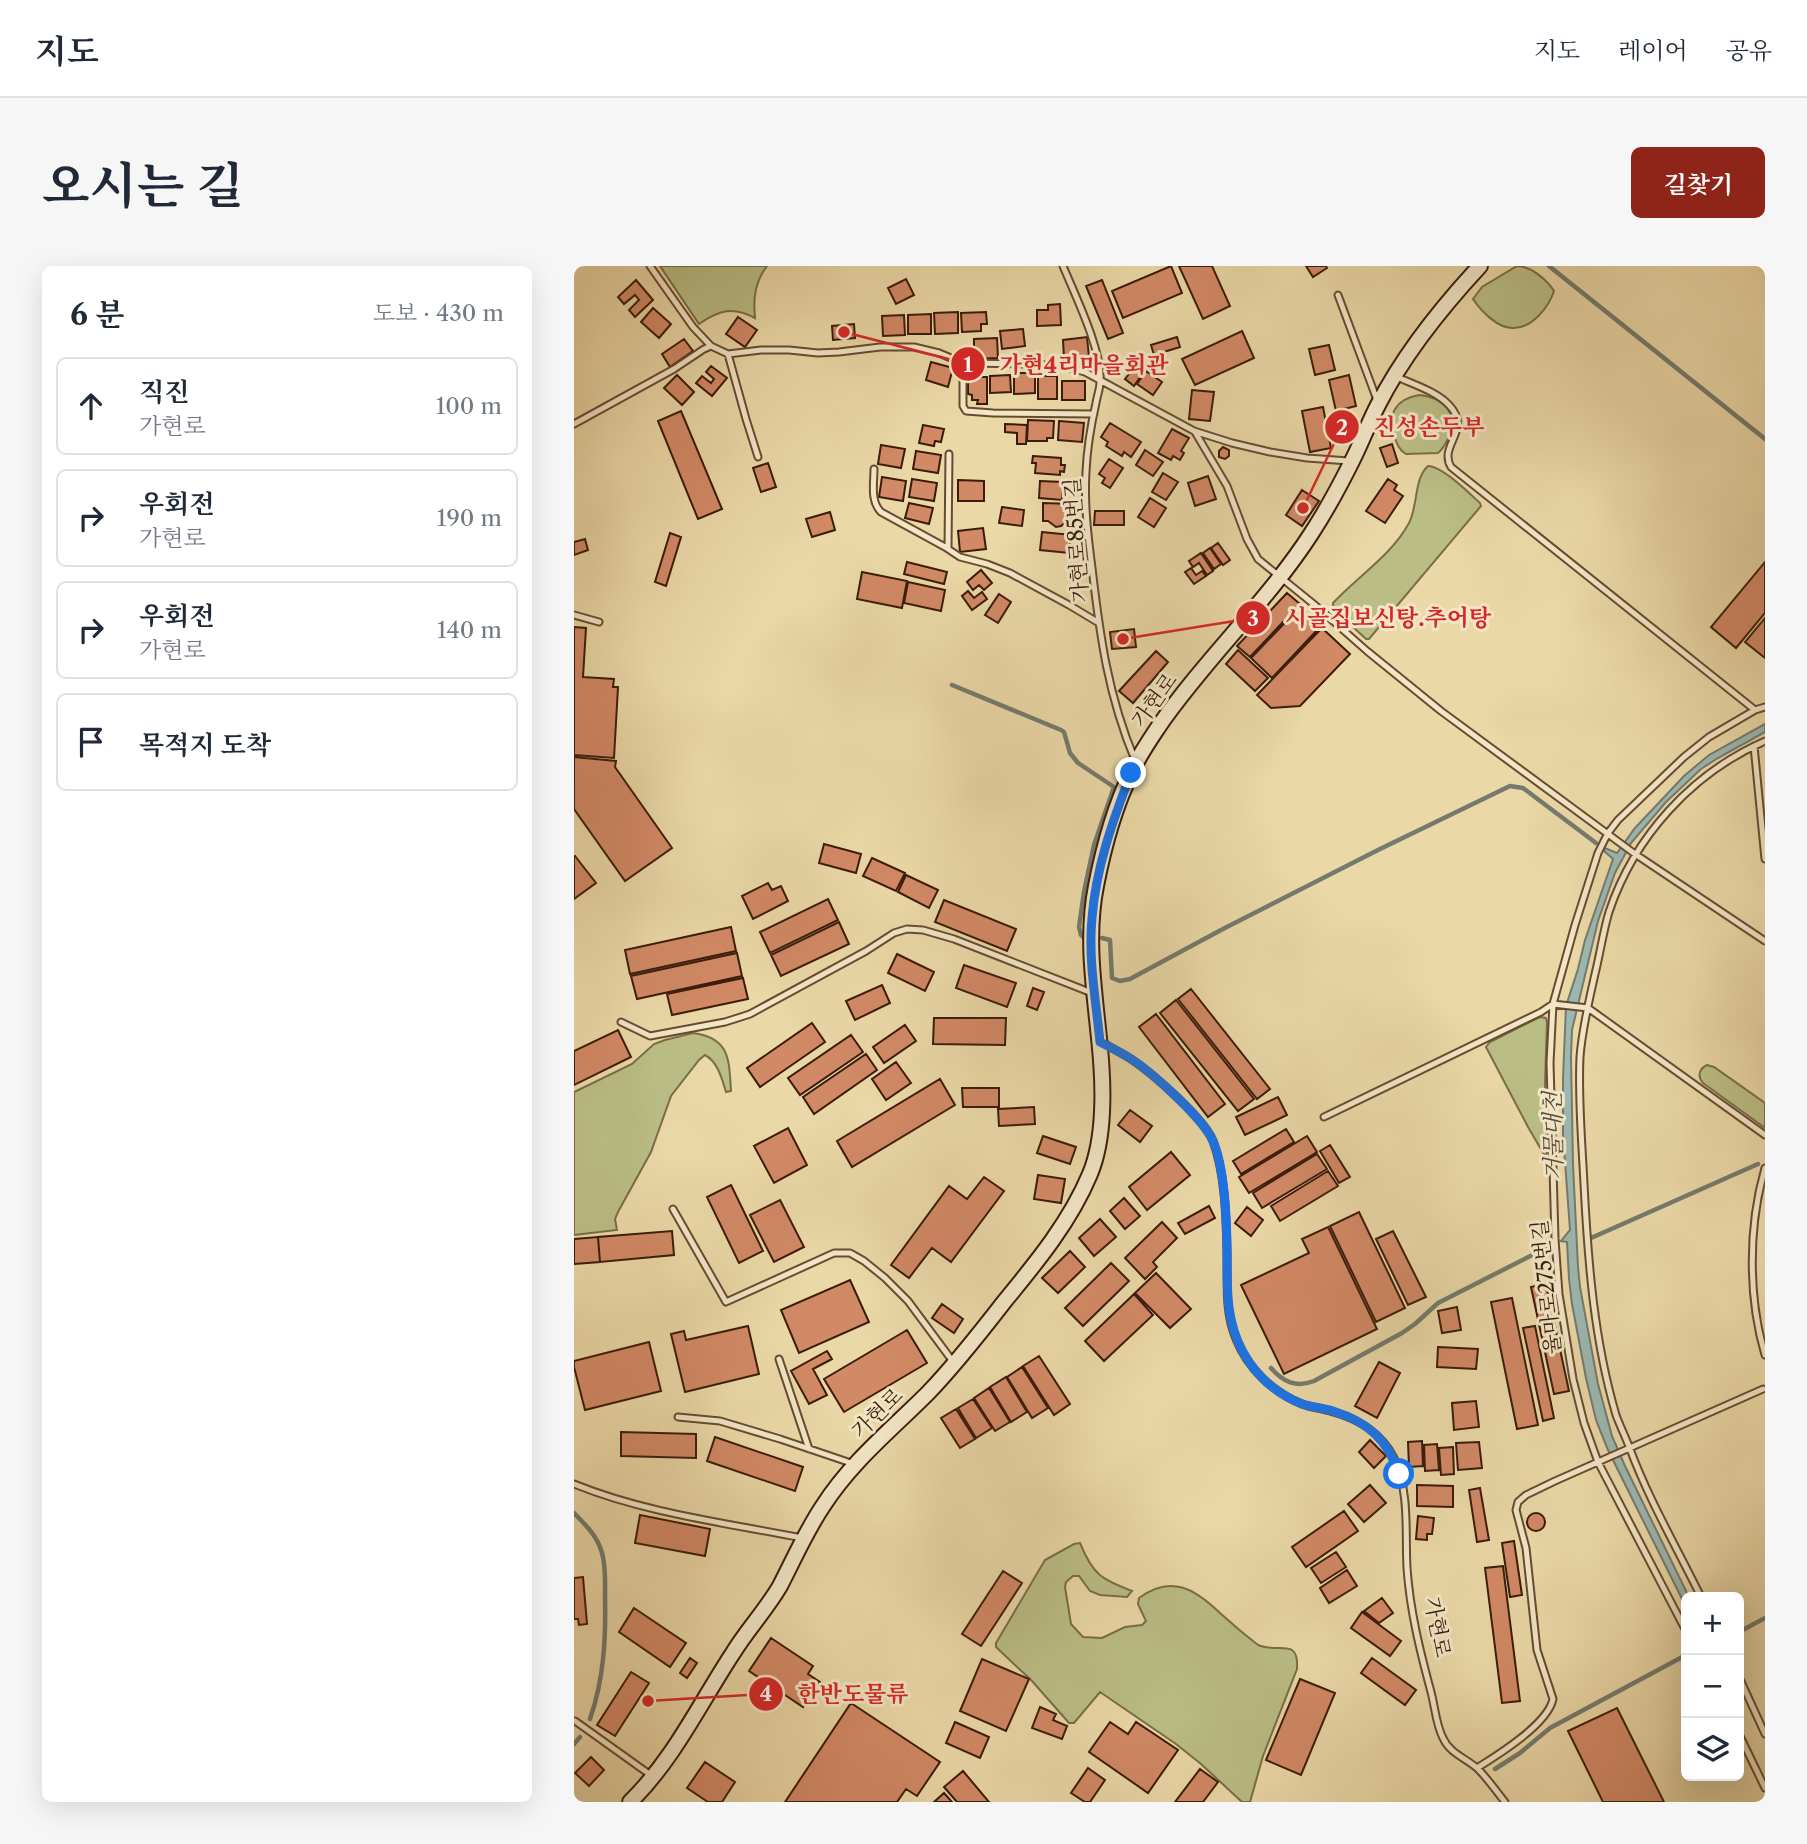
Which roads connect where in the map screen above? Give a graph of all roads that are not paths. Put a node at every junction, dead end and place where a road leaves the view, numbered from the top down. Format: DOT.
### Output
graph roads {
  1 [pos="650,266"];
  2 [pos="1063,266"];
  3 [pos="1480,266"];
  4 [pos="1338,295"];
  5 [pos="710,346"];
  6 [pos="728,354"];
  7 [pos="963,363"];
  8 [pos="1395,376"];
  9 [pos="1101,381"];
  10 [pos="1379,403"];
  11 [pos="1094,414"];
  12 [pos="574,424"];
  13 [pos="1194,431"];
  14 [pos="948,454"];
  15 [pos="758,457"];
  16 [pos="1352,461"];
  17 [pos="874,469"];
  18 [pos="948,549"];
  19 [pos="1279,576"];
  20 [pos="574,615"];
  21 [pos="599,622"];
  22 [pos="1099,622"];
  23 [pos="1765,707"];
  24 [pos="1755,710"];
  25 [pos="1765,741"];
  26 [pos="1754,746"];
  27 [pos="1137,763"];
  28 [pos="1608,833"];
  29 [pos="1635,854"];
  30 [pos="1765,859"];
  31 [pos="1765,941"];
  32 [pos="1095,994"];
  33 [pos="1553,1004"];
  34 [pos="1588,1008"];
  35 [pos="621,1022"];
  36 [pos="1100,1042"];
  37 [pos="1324,1117"];
  38 [pos="1765,1135"];
  39 [pos="1765,1168"];
  40 [pos="673,1209"];
  41 [pos="1765,1355"];
  42 [pos="779,1359"];
  43 [pos="954,1363"];
  44 [pos="1763,1390"];
  45 [pos="678,1417"];
  46 [pos="809,1448"];
  47 [pos="1629,1448"];
  48 [pos="1598,1462"];
  49 [pos="854,1464"];
  50 [pos="574,1484"];
  51 [pos="805,1539"];
  52 [pos="1698,1592"];
  53 [pos="1681,1621"];
  54 [pos="1744,1688"];
  55 [pos="575,1721"];
  56 [pos="1765,1734"];
  57 [pos="1744,1744"];
  58 [pos="1477,1768"];
  59 [pos="652,1776"];
  60 [pos="1765,1788"];
  61 [pos="630,1802"];
  62 [pos="1505,1802"];
  1 -- 5 [label="lane"];
  2 -- 9 [label="lane, 가현로85번길"];
  3 -- 8 [label="street, 가현로"];
  4 -- 10 [label="lane"];
  5 -- 6 [label="lane"];
  5 -- 12 [label="lane"];
  6 -- 7 [label="lane"];
  6 -- 15 [label="lane"];
  7 -- 9 [label="lane"];
  7 -- 11 [label="lane"];
  8 -- 10 [label="street, 가현로"];
  8 -- 24 [label="lane"];
  9 -- 11 [label="lane, 가현로85번길"];
  9 -- 13 [label="lane"];
  10 -- 16 [label="street, 가현로"];
  11 -- 22 [label="lane, 가현로85번길"];
  13 -- 16 [label="lane"];
  13 -- 19 [label="lane"];
  14 -- 18 [label="lane"];
  16 -- 19 [label="street, 가현로"];
  17 -- 18 [label="lane, 가현로85번길"];
  18 -- 22 [label="lane, 가현로85번길"];
  19 -- 27 [label="street, 가현로"];
  19 -- 28 [label="lane"];
  20 -- 21 [label="lane"];
  22 -- 27 [label="lane, 가현로85번길"];
  23 -- 24 [label="lane, 율마로275번길"];
  24 -- 28 [label="lane, 율마로275번길"];
  25 -- 26 [label="lane"];
  26 -- 29 [label="lane"];
  26 -- 30 [label="lane"];
  27 -- 32 [label="street, 가현로"];
  28 -- 29 [label="lane"];
  28 -- 33 [label="lane, 율마로275번길"];
  29 -- 31 [label="lane"];
  29 -- 34 [label="lane"];
  32 -- 35 [label="lane"];
  32 -- 36 [label="street, 가현로"];
  33 -- 34 [label="lane"];
  33 -- 37 [label="lane"];
  33 -- 48 [label="lane, 율마로275번길"];
  34 -- 38 [label="lane"];
  34 -- 47 [label="lane"];
  36 -- 43 [label="street, 가현로"];
  36 -- 58 [label="lane, 가현로"];
  39 -- 41 [label="lane"];
  40 -- 43 [label="lane"];
  42 -- 46 [label="lane"];
  43 -- 49 [label="street, 가현로"];
  44 -- 47 [label="lane"];
  45 -- 46 [label="lane"];
  46 -- 49 [label="lane"];
  47 -- 48 [label="lane"];
  47 -- 52 [label="lane"];
  48 -- 53 [label="lane, 율마로275번길"];
  48 -- 58 [label="lane"];
  49 -- 51 [label="street, 가현로"];
  50 -- 51 [label="lane"];
  51 -- 59 [label="street, 가현로"];
  54 -- 56 [label="lane"];
  55 -- 59 [label="lane"];
  57 -- 60 [label="lane"];
  58 -- 62 [label="lane"];
  59 -- 61 [label="street, 가현로"];
}
